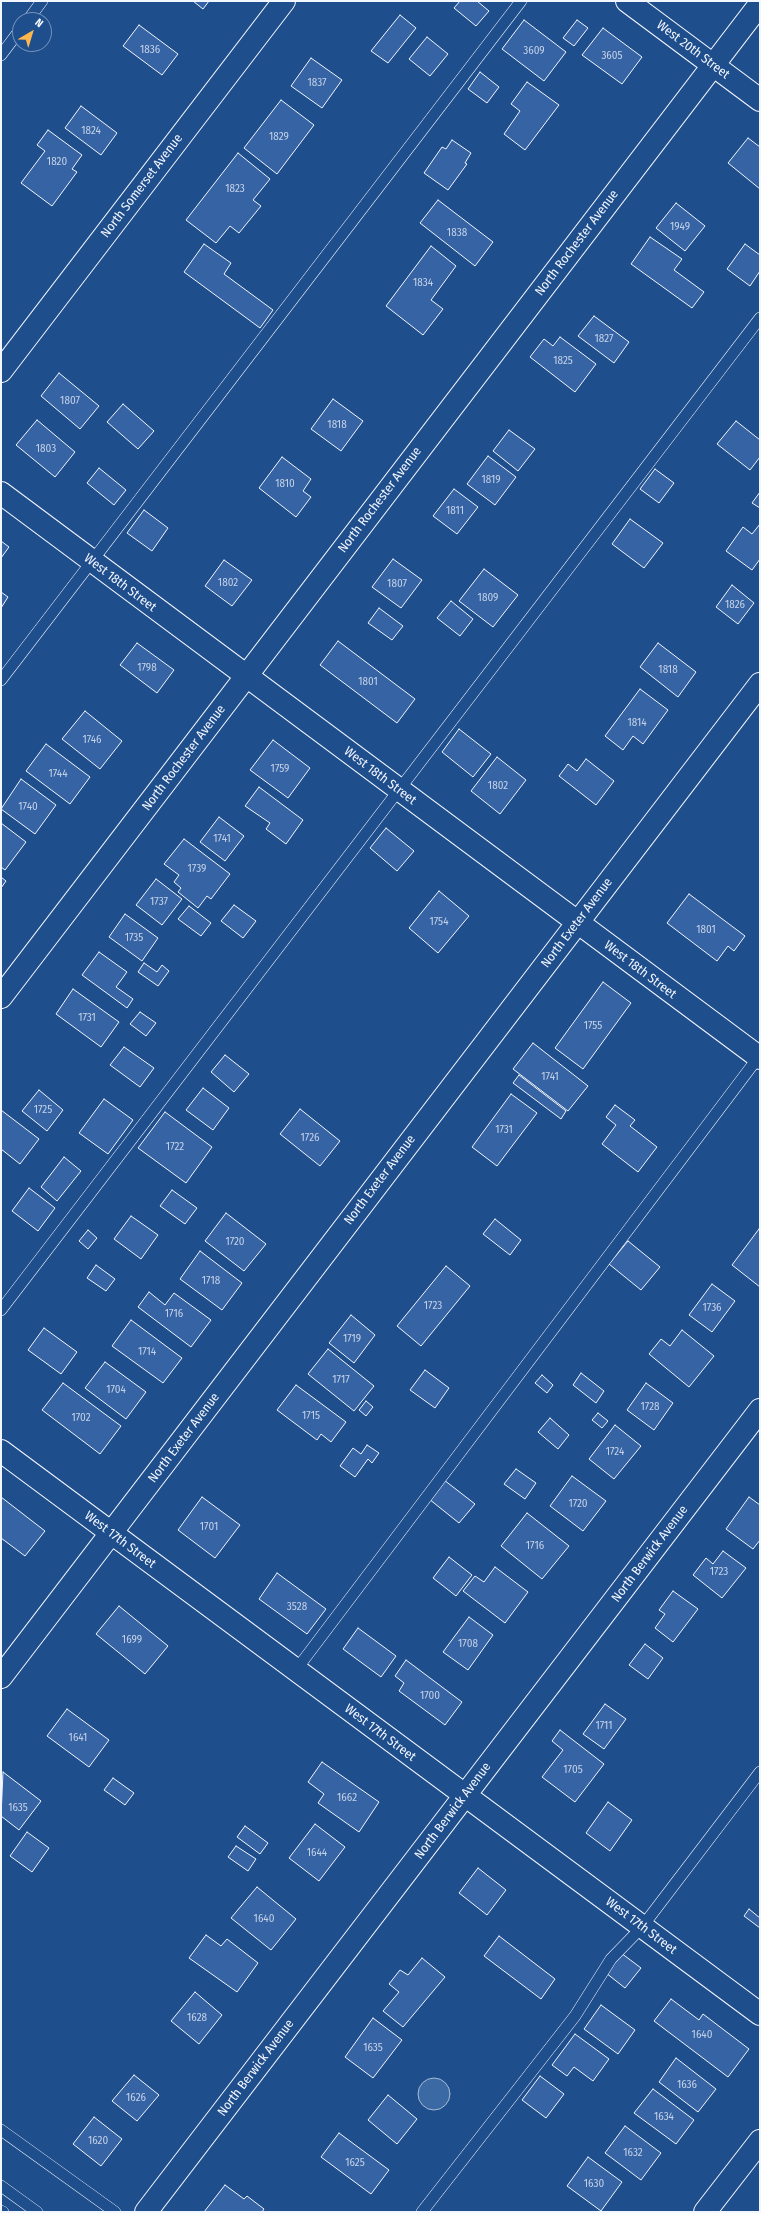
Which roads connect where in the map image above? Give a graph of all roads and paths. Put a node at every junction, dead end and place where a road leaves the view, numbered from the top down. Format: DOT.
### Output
graph roads {
  1 [pos="42,1"];
  2 [pos="284,1"];
  3 [pos="521,1"];
  4 [pos="627,1"];
  5 [pos="760,4"];
  6 [pos="34,12"];
  7 [pos="12,41"];
  8 [pos="1,55"];
  9 [pos="713,65"];
  10 [pos="760,100"];
  11 [pos="760,318"];
  12 [pos="1,371"];
  13 [pos="1,494"];
  14 [pos="93,562"];
  15 [pos="246,676"];
  16 [pos="1,680"];
  17 [pos="760,684"];
  18 [pos="398,790"];
  19 [pos="577,923"];
  20 [pos="1,997"];
  21 [pos="759,1057"];
  22 [pos="1,1310"];
  23 [pos="760,1410"];
  24 [pos="1,1451"];
  25 [pos="111,1533"];
  26 [pos="296,1670"];
  27 [pos="1,1676"];
  28 [pos="760,1772"];
  29 [pos="465,1796"];
  30 [pos="642,1927"];
  31 [pos="760,2014"];
  32 [pos="1,2130"];
  33 [pos="760,2140"];
  34 [pos="1,2186"];
  35 [pos="37,2212"];
  36 [pos="115,2212"];
  37 [pos="146,2212"];
  38 [pos="422,2212"];
  39 [pos="705,2212"];
  1 -- 6 [label="lane"];
  2 -- 12 [label="street, North Somerset Avenue"];
  3 -- 14 [label="lane"];
  4 -- 9 [label="street, West 20th Street"];
  5 -- 9 [label="street, North Rochester Avenue"];
  7 -- 8 [label="lane"];
  9 -- 10 [label="street, West 20th Street"];
  9 -- 15 [label="street, North Rochester Avenue"];
  11 -- 18 [label="lane"];
  13 -- 14 [label="street, West 18th Street"];
  14 -- 15 [label="street, West 18th Street"];
  14 -- 16 [label="lane"];
  15 -- 18 [label="street, West 18th Street"];
  15 -- 20 [label="street, North Rochester Avenue"];
  17 -- 19 [label="street, North Exeter Avenue"];
  18 -- 19 [label="street, West 18th Street"];
  18 -- 22 [label="lane"];
  19 -- 21 [label="street, West 18th Street"];
  19 -- 25 [label="street, North Exeter Avenue"];
  21 -- 26 [label="lane"];
  23 -- 29 [label="street, North Berwick Avenue"];
  24 -- 25 [label="street, West 17th Street"];
  25 -- 26 [label="street, West 17th Street"];
  25 -- 27 [label="street, North Exeter Avenue"];
  26 -- 29 [label="street, West 17th Street"];
  28 -- 30 [label="lane"];
  29 -- 30 [label="street, West 17th Street"];
  29 -- 37 [label="street, North Berwick Avenue"];
  30 -- 31 [label="street, West 17th Street"];
  30 -- 38 [label="lane"];
  32 -- 36 [label="lane"];
  33 -- 39 [label="street"];
  34 -- 35 [label="lane"];
}
